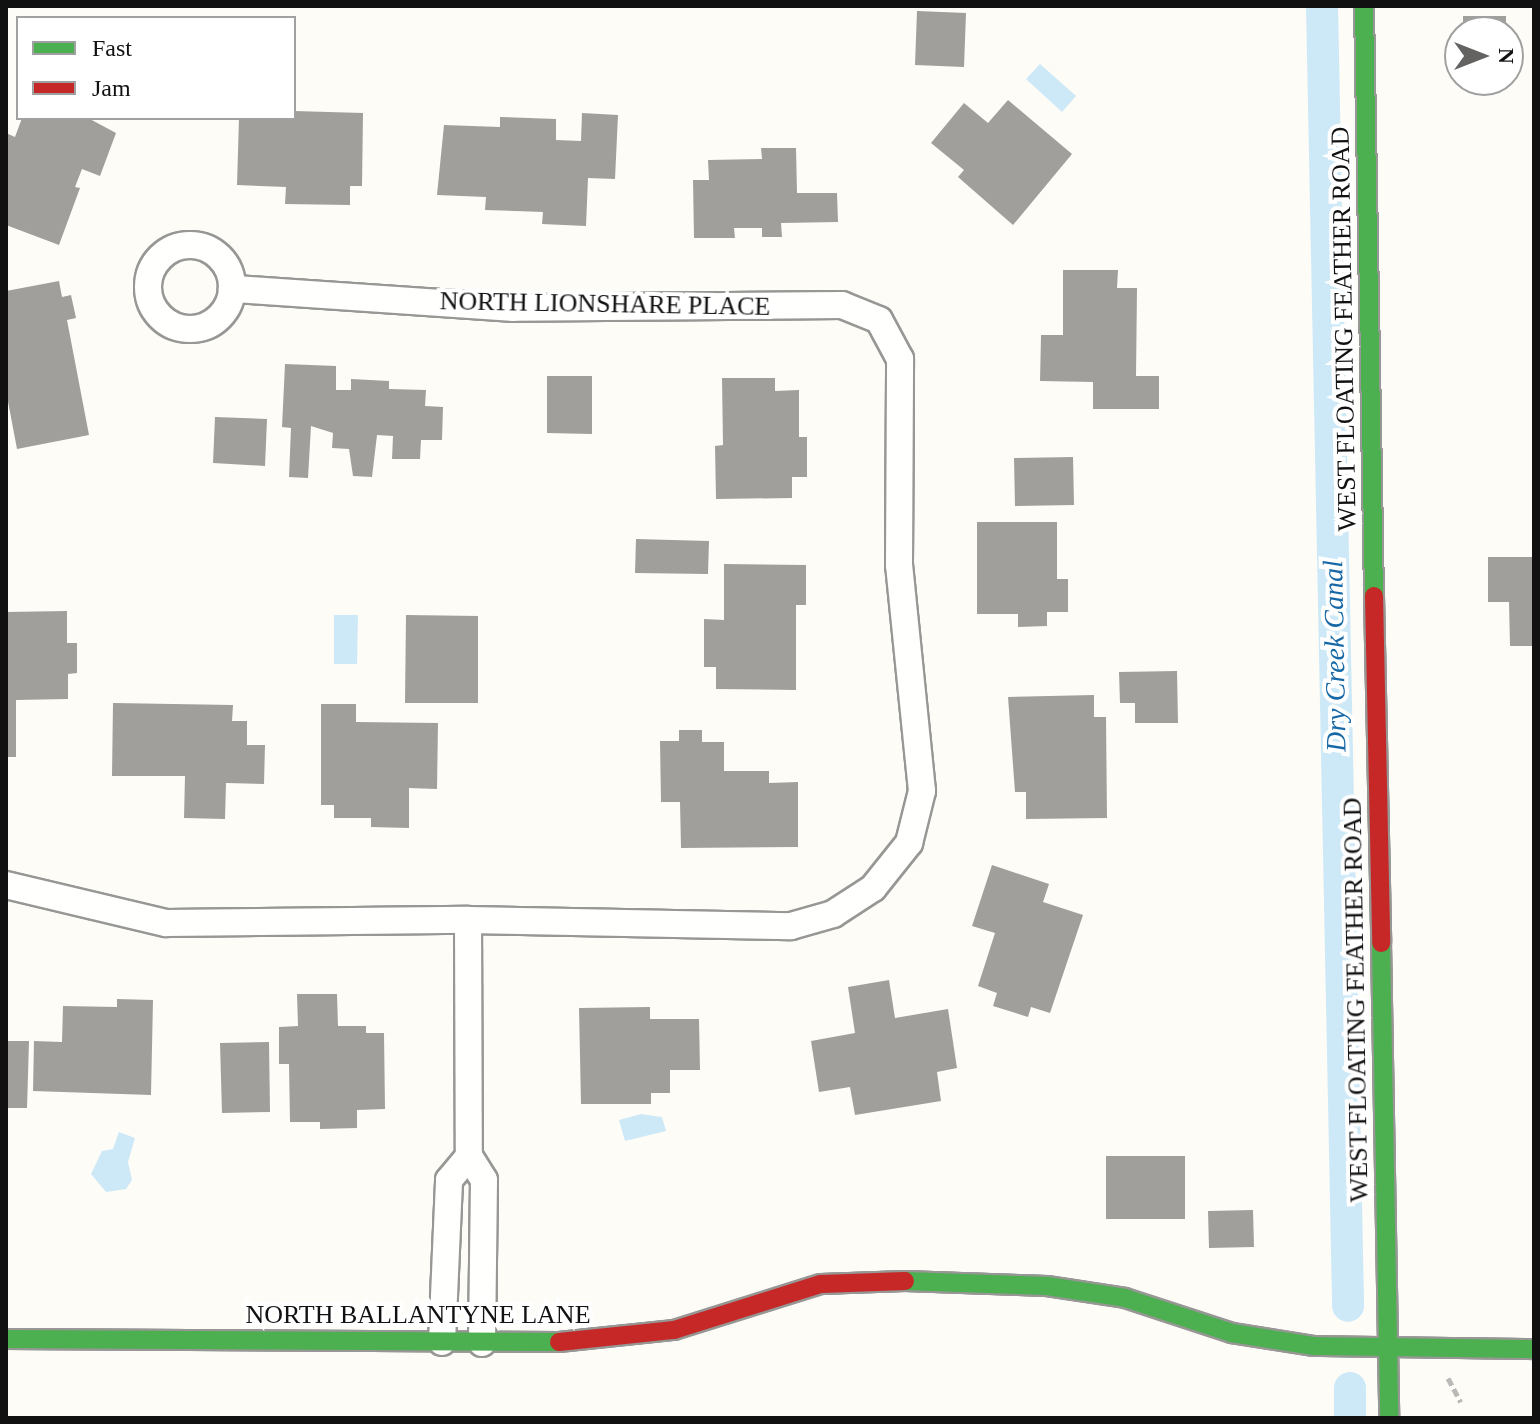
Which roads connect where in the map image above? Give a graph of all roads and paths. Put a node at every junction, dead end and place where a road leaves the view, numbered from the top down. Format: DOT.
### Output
graph roads {
  1 [pos="1364,6"];
  2 [pos="232,289"];
  3 [pos="6,885"];
  4 [pos="468,920"];
  5 [pos="469,1156"];
  6 [pos="6,1339"];
  7 [pos="442,1342"];
  8 [pos="482,1343"];
  9 [pos="1390,1349"];
  10 [pos="1534,1349"];
  11 [pos="1443,1371"];
  12 [pos="1461,1402"];
  13 [pos="1389,1418"];
  1 -- 9 [label="street, WEST FLOATING FEATHER ROAD"];
  2 -- 4 [label="street, NORTH LIONSHARE PLACE"];
  3 -- 4 [label="street"];
  4 -- 5 [label="street"];
  5 -- 7 [label="street"];
  5 -- 8 [label="street"];
  6 -- 7 [label="street, NORTH BALLANTYNE LANE"];
  7 -- 8 [label="street, NORTH BALLANTYNE LANE"];
  8 -- 9 [label="street, NORTH BALLANTYNE LANE"];
  9 -- 10 [label="street, NORTH BALLANTYNE LANE"];
  9 -- 13 [label="street, WEST FLOATING FEATHER ROAD"];
  11 -- 12 [label="path"];
}
